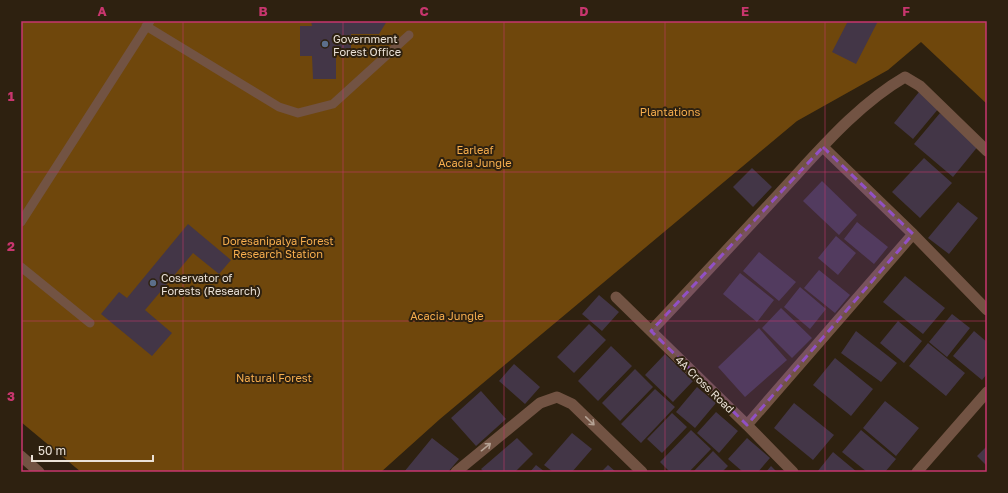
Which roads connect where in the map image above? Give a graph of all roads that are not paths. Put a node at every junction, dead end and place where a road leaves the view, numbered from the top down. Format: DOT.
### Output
graph roads {
  1 [pos="148,24"];
  2 [pos="409,35"];
  3 [pos="823,147"];
  4 [pos="987,151"];
  5 [pos="21,222"];
  6 [pos="913,234"];
  7 [pos="21,267"];
  8 [pos="616,297"];
  9 [pos="987,310"];
  10 [pos="90,323"];
  11 [pos="651,331"];
  12 [pos="987,392"];
  13 [pos="747,425"];
  14 [pos="21,456"];
  15 [pos="39,472"];
  16 [pos="456,472"];
  17 [pos="642,472"];
  18 [pos="793,472"];
  19 [pos="916,472"];
  1 -- 2 [label="lane"];
  1 -- 5 [label="lane"];
  3 -- 4 [label="street"];
  3 -- 6 [label="street"];
  3 -- 11 [label="street"];
  6 -- 9 [label="street"];
  6 -- 13 [label="street"];
  7 -- 10 [label="lane"];
  8 -- 11 [label="street, 4A Cross Road"];
  11 -- 13 [label="street, 4A Cross Road"];
  12 -- 19 [label="street"];
  13 -- 18 [label="street, 4A Cross Road"];
  14 -- 15 [label="street"];
  16 -- 17 [label="street, one-way"];
}
